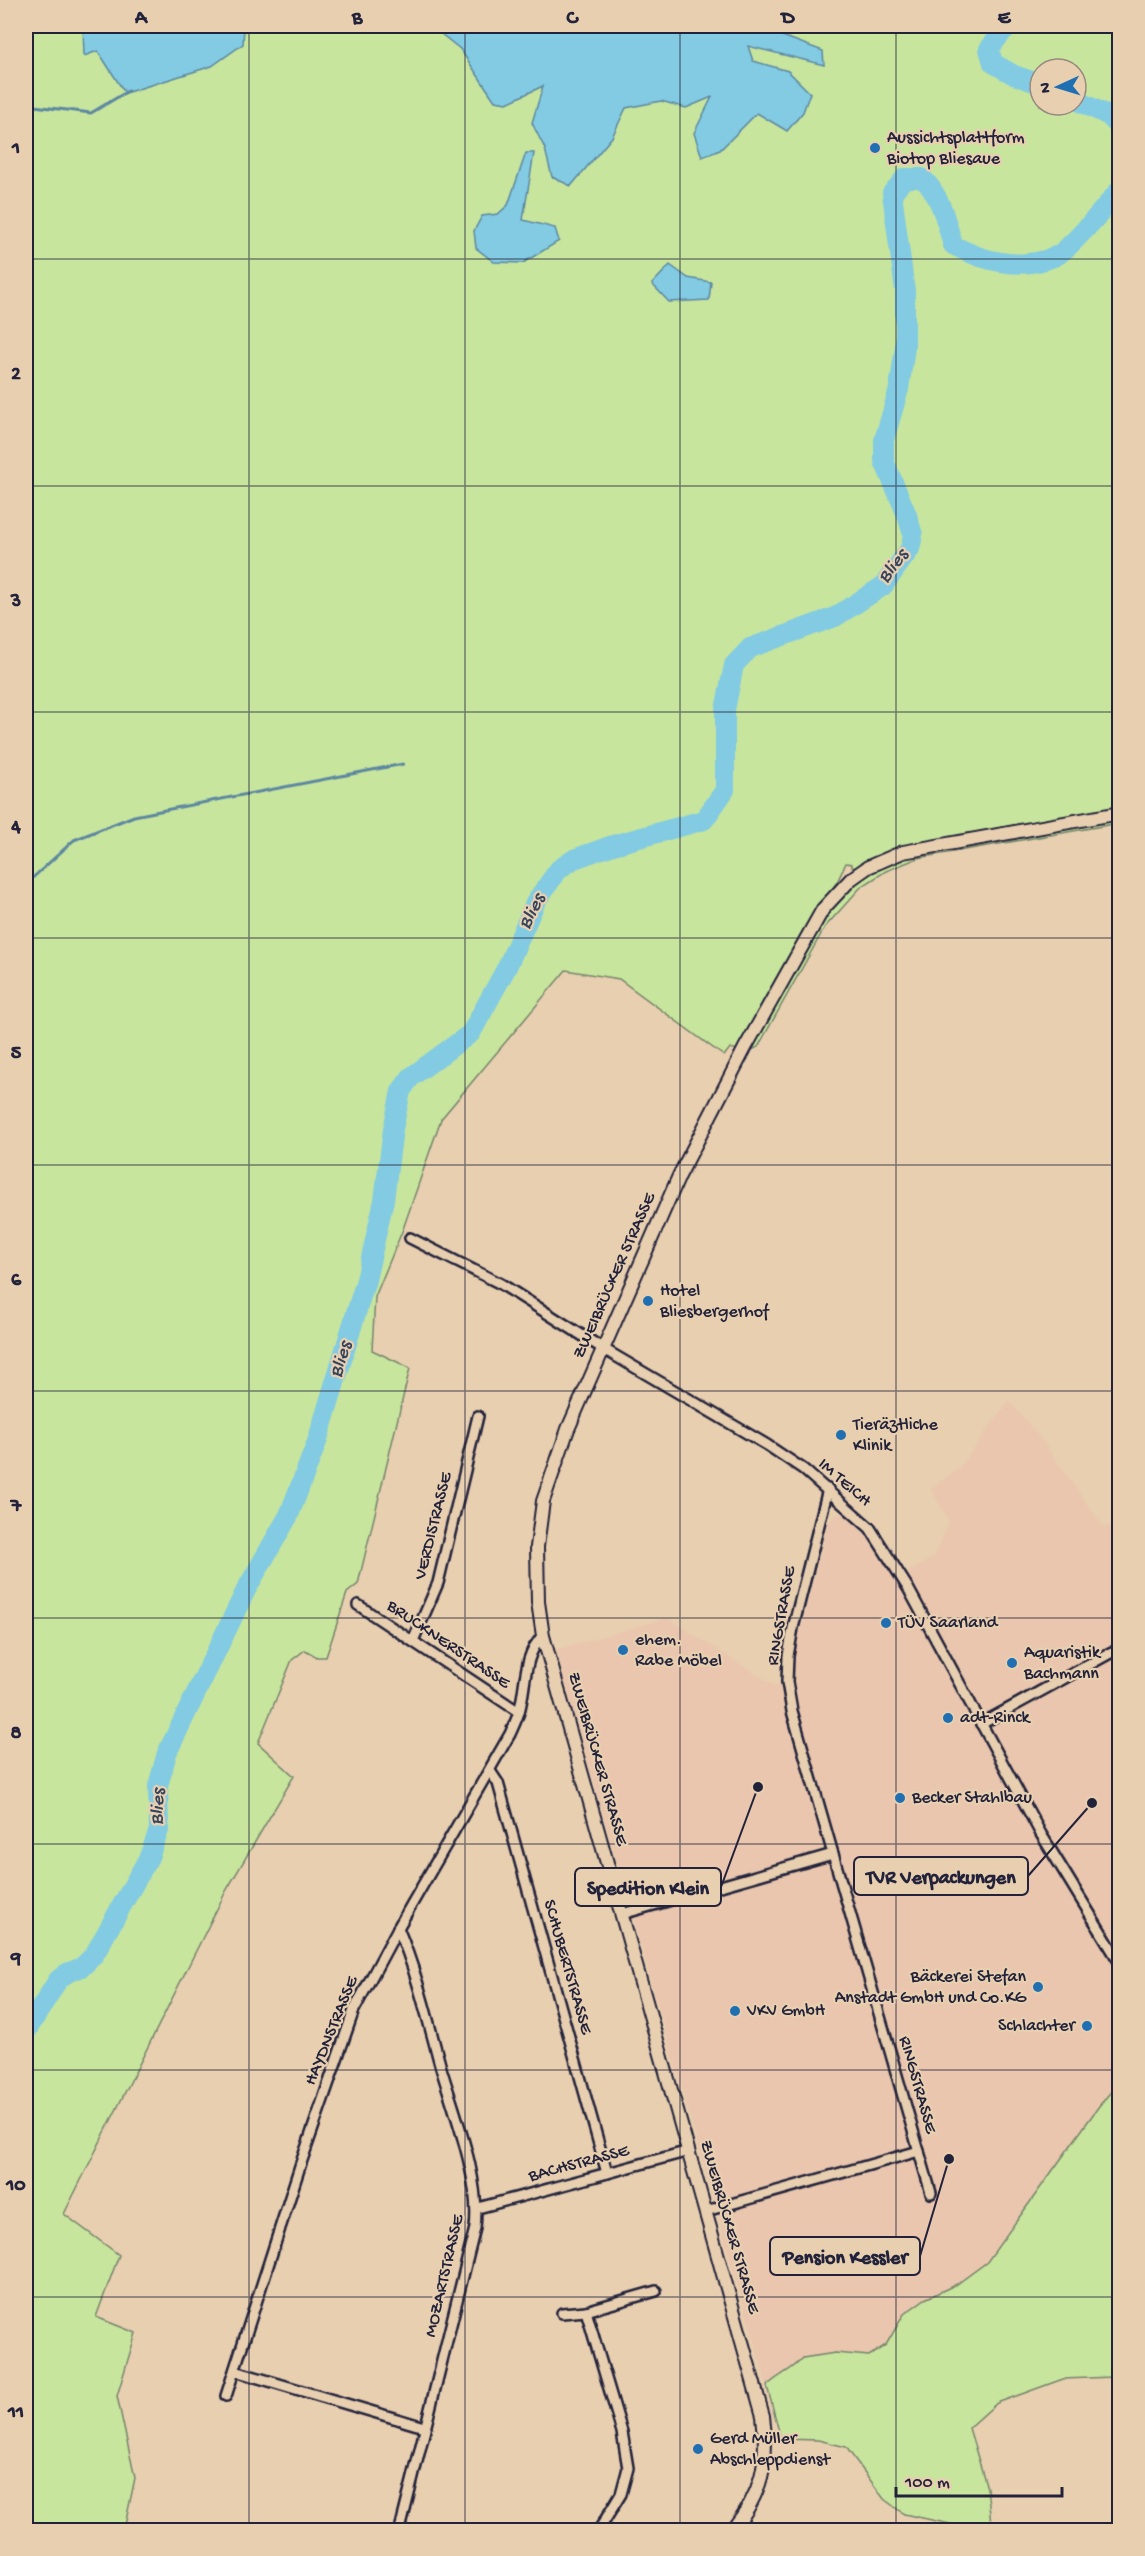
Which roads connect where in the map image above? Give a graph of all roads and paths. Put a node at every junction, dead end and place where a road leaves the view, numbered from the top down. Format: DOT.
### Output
graph roads {
  1 [pos="1119,813"];
  2 [pos="410,1238"];
  3 [pos="602,1348"];
  4 [pos="478,1416"];
  5 [pos="828,1489"];
  6 [pos="358,1605"];
  7 [pos="543,1636"];
  8 [pos="413,1641"];
  9 [pos="1112,1652"];
  10 [pos="519,1712"];
  11 [pos="981,1724"];
  12 [pos="490,1771"];
  13 [pos="833,1854"];
  14 [pos="622,1914"];
  15 [pos="398,1928"];
  16 [pos="1119,1963"];
  17 [pos="689,2151"];
  18 [pos="919,2151"];
  19 [pos="608,2173"];
  20 [pos="931,2193"];
  21 [pos="477,2208"];
  22 [pos="706,2211"];
  23 [pos="656,2291"];
  24 [pos="586,2311"];
  25 [pos="562,2313"];
  26 [pos="235,2371"];
  27 [pos="226,2396"];
  28 [pos="424,2427"];
  29 [pos="400,2530"];
  30 [pos="599,2530"];
  31 [pos="732,2530"];
  1 -- 3 [label="street, ZWEIBRÜCKER STRASSE"];
  2 -- 3 [label="street, IM TEICH"];
  3 -- 5 [label="street, IM TEICH"];
  3 -- 7 [label="street, ZWEIBRÜCKER STRASSE"];
  4 -- 8 [label="street, VERDISTRASSE"];
  5 -- 11 [label="street, IM TEICH"];
  5 -- 13 [label="street, RINGSTRASSE"];
  6 -- 8 [label="street, BRUCKNERSTRASSE"];
  7 -- 10 [label="street, HAYDNSTRASSE"];
  7 -- 14 [label="street, ZWEIBRÜCKER STRASSE"];
  8 -- 10 [label="street, BRUCKNERSTRASSE"];
  9 -- 11 [label="street"];
  10 -- 12 [label="street, HAYDNSTRASSE"];
  11 -- 16 [label="street, IM TEICH"];
  12 -- 15 [label="street, HAYDNSTRASSE"];
  12 -- 19 [label="street, SCHUBERTSTRASSE"];
  13 -- 14 [label="street"];
  13 -- 18 [label="street, RINGSTRASSE"];
  14 -- 17 [label="street, ZWEIBRÜCKER STRASSE"];
  15 -- 21 [label="street, MOZARTSTRASSE"];
  15 -- 26 [label="street, HAYDNSTRASSE"];
  17 -- 19 [label="street, BACHSTRASSE"];
  17 -- 22 [label="street, ZWEIBRÜCKER STRASSE"];
  18 -- 20 [label="street, RINGSTRASSE"];
  18 -- 22 [label="street, RINGSTRASSE"];
  19 -- 21 [label="street, BACHSTRASSE"];
  21 -- 28 [label="street, MOZARTSTRASSE"];
  22 -- 31 [label="street, ZWEIBRÜCKER STRASSE"];
  23 -- 24 [label="street"];
  24 -- 25 [label="street"];
  24 -- 30 [label="street"];
  26 -- 27 [label="street, HAYDNSTRASSE"];
  26 -- 28 [label="street"];
  28 -- 29 [label="street, MOZARTSTRASSE"];
}
